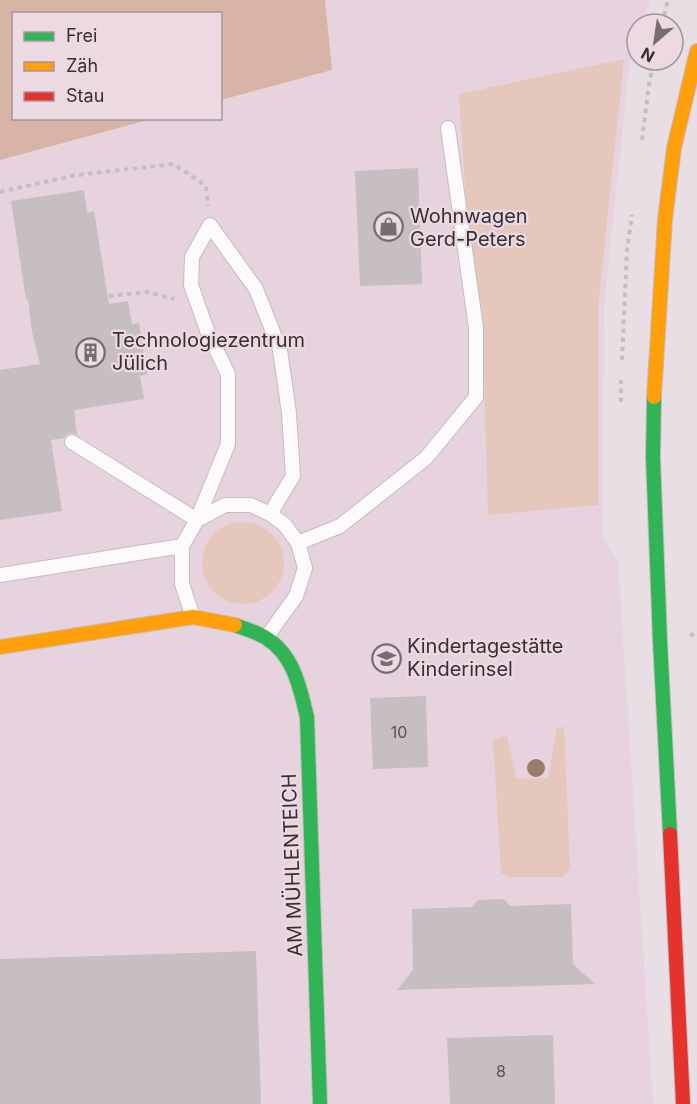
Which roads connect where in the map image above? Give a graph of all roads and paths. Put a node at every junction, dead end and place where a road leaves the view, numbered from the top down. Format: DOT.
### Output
graph roads {
  1 [pos="697,51"];
  2 [pos="448,128"];
  3 [pos="0,192"];
  4 [pos="210,225"];
  5 [pos="100,297"];
  6 [pos="198,304"];
  7 [pos="72,442"];
  8 [pos="270,514"];
  9 [pos="197,520"];
  10 [pos="298,543"];
  11 [pos="182,546"];
  12 [pos="0,575"];
  13 [pos="193,617"];
  14 [pos="266,638"];
  15 [pos="0,647"];
  16 [pos="320,1104"];
  17 [pos="683,1104"];
  1 -- 17 [label="main road"];
  2 -- 10 [label="lane"];
  3 -- 4 [label="path"];
  4 -- 6 [label="lane"];
  4 -- 8 [label="lane"];
  5 -- 6 [label="path"];
  6 -- 9 [label="lane"];
  7 -- 9 [label="lane"];
  8 -- 9 [label="lane"];
  8 -- 10 [label="lane"];
  9 -- 11 [label="lane"];
  10 -- 14 [label="lane"];
  11 -- 12 [label="lane"];
  11 -- 13 [label="lane"];
  13 -- 14 [label="main road"];
  13 -- 15 [label="main road"];
  14 -- 16 [label="main road, AM MÜHLENTEICH"];
}
